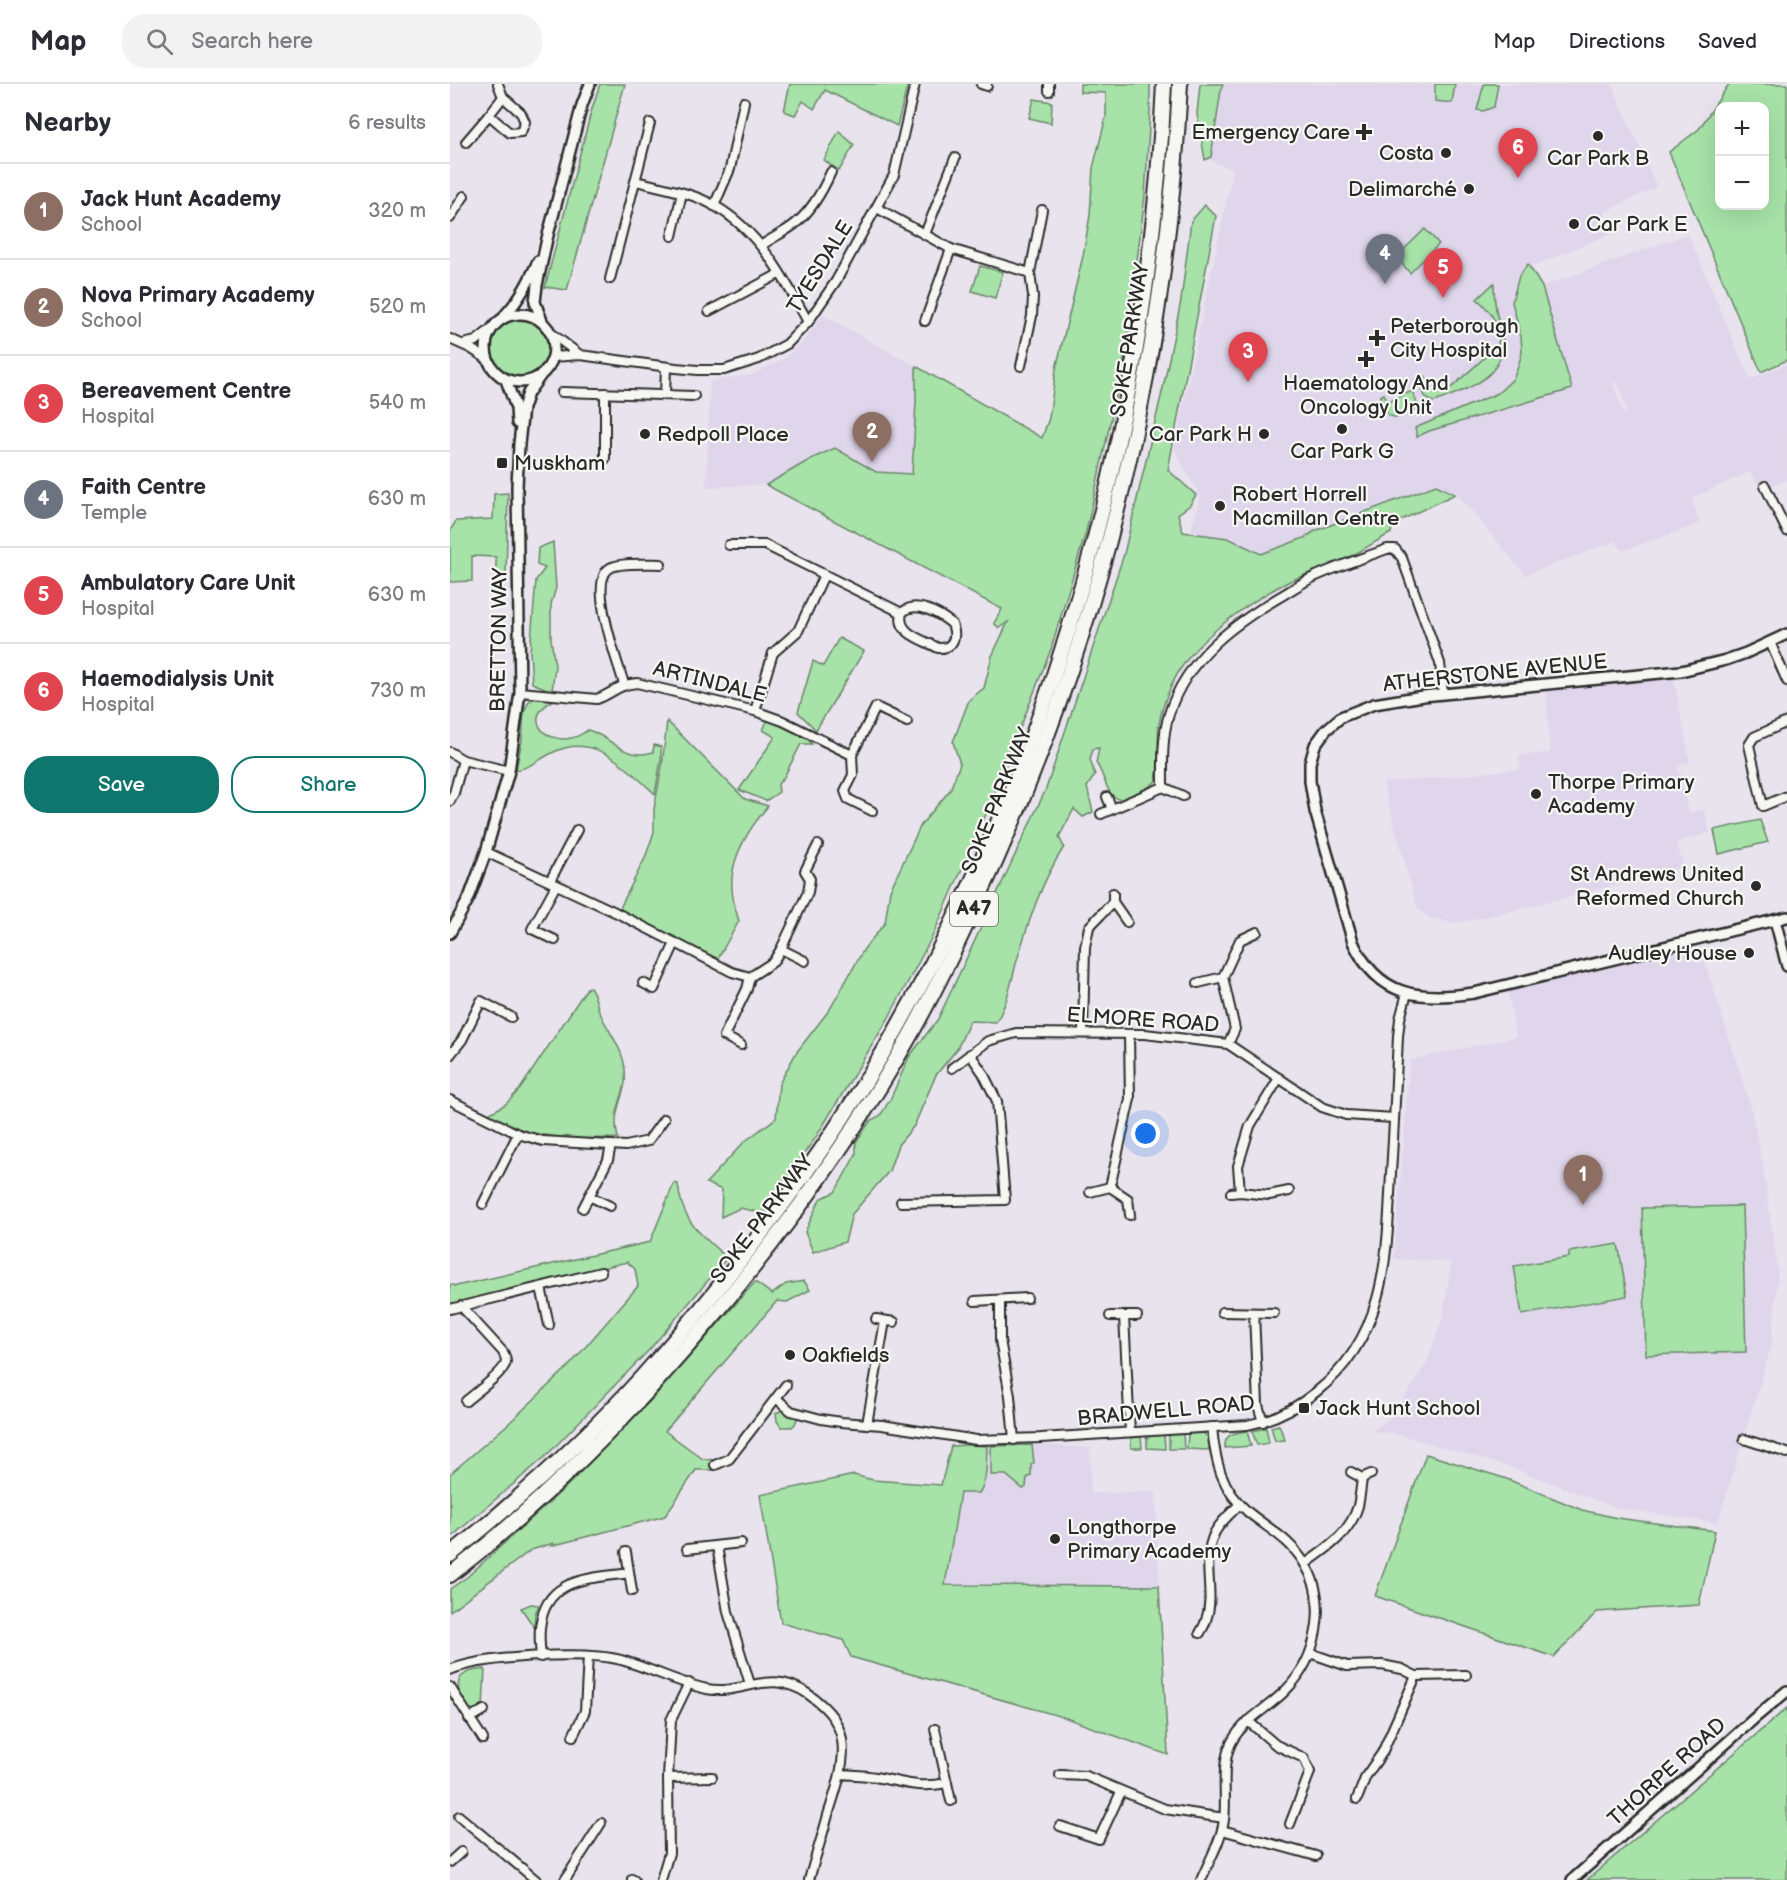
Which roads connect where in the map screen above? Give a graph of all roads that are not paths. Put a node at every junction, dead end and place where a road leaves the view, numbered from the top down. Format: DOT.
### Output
graph roads {
  1 [pos="498,84"];
  2 [pos="590,84"];
  3 [pos="915,84"];
  4 [pos="1164,84"];
  5 [pos="1180,84"];
  6 [pos="504,97"];
  7 [pos="744,102"];
  8 [pos="489,116"];
  9 [pos="650,123"];
  10 [pos="466,142"];
  11 [pos="955,158"];
  12 [pos="831,172"];
  13 [pos="636,181"];
  14 [pos="682,193"];
  15 [pos="464,196"];
  16 [pos="714,206"];
  17 [pos="877,208"];
  18 [pos="1042,210"];
  19 [pos="450,218"];
  20 [pos="925,234"];
  21 [pos="672,236"];
  22 [pos="547,239"];
  23 [pos="762,245"];
  24 [pos="951,249"];
  25 [pos="1030,273"];
  26 [pos="779,274"];
  27 [pos="610,279"];
  28 [pos="709,310"];
  29 [pos="504,317"];
  30 [pos="542,321"];
  31 [pos="925,321"];
  32 [pos="808,322"];
  33 [pos="490,330"];
  34 [pos="551,333"];
  35 [pos="450,339"];
  36 [pos="463,344"];
  37 [pos="580,355"];
  38 [pos="553,357"];
  39 [pos="487,359"];
  40 [pos="1021,366"];
  41 [pos="666,367"];
  42 [pos="541,375"];
  43 [pos="506,380"];
  44 [pos="562,392"];
  45 [pos="605,393"];
  46 [pos="665,394"];
  47 [pos="694,396"];
  48 [pos="519,444"];
  49 [pos="605,459"];
  50 [pos="1765,486"];
  51 [pos="1787,531"];
  52 [pos="729,546"];
  53 [pos="661,564"];
  54 [pos="824,575"];
  55 [pos="902,613"];
  56 [pos="1787,634"];
  57 [pos="1770,642"];
  58 [pos="1787,681"];
  59 [pos="624,684"];
  60 [pos="520,692"];
  61 [pos="1443,694"];
  62 [pos="755,711"];
  63 [pos="907,722"];
  64 [pos="1787,722"];
  65 [pos="450,752"];
  66 [pos="852,755"];
  67 [pos="463,760"];
  68 [pos="509,771"];
  69 [pos="1163,786"];
  70 [pos="1183,796"];
  71 [pos="1787,796"];
  72 [pos="1107,797"];
  73 [pos="450,801"];
  74 [pos="1112,809"];
  75 [pos="872,811"];
  76 [pos="1101,814"];
  77 [pos="577,830"];
  78 [pos="818,845"];
  79 [pos="486,852"];
  80 [pos="553,883"];
  81 [pos="1113,893"];
  82 [pos="1113,902"];
  83 [pos="1787,917"];
  84 [pos="1775,920"];
  85 [pos="1127,922"];
  86 [pos="1257,932"];
  87 [pos="450,933"];
  88 [pos="555,939"];
  89 [pos="675,943"];
  90 [pos="781,949"];
  91 [pos="805,961"];
  92 [pos="1787,966"];
  93 [pos="750,977"];
  94 [pos="1223,977"];
  95 [pos="643,983"];
  96 [pos="1198,983"];
  97 [pos="1407,993"];
  98 [pos="511,1017"];
  99 [pos="1083,1032"];
  100 [pos="1129,1035"];
  101 [pos="1228,1044"];
  102 [pos="741,1045"];
  103 [pos="970,1054"];
  104 [pos="450,1055"];
  105 [pos="952,1068"];
  106 [pos="1279,1078"];
  107 [pos="450,1100"];
  108 [pos="1394,1118"];
  109 [pos="664,1119"];
  110 [pos="518,1134"];
  111 [pos="611,1145"];
  112 [pos="1110,1187"];
  113 [pos="1289,1191"];
  114 [pos="1090,1192"];
  115 [pos="1240,1192"];
  116 [pos="1231,1193"];
  117 [pos="589,1196"];
  118 [pos="901,1202"];
  119 [pos="483,1204"];
  120 [pos="610,1206"];
  121 [pos="583,1208"];
  122 [pos="1130,1215"];
  123 [pos="601,1272"];
  124 [pos="541,1287"];
  125 [pos="1027,1298"];
  126 [pos="1000,1300"];
  127 [pos="975,1301"];
  128 [pos="461,1306"];
  129 [pos="450,1309"];
  130 [pos="1222,1312"];
  131 [pos="1254,1313"];
  132 [pos="1274,1313"];
  133 [pos="1124,1316"];
  134 [pos="1137,1316"];
  135 [pos="1110,1317"];
  136 [pos="876,1319"];
  137 [pos="885,1321"];
  138 [pos="894,1322"];
  139 [pos="549,1325"];
  140 [pos="786,1384"];
  141 [pos="776,1398"];
  142 [pos="466,1401"];
  143 [pos="1263,1422"];
  144 [pos="867,1424"];
  145 [pos="1212,1427"];
  146 [pos="1130,1432"];
  147 [pos="1744,1439"];
  148 [pos="1014,1440"];
  149 [pos="1787,1453"];
  150 [pos="715,1465"];
  151 [pos="1351,1472"];
  152 [pos="1371,1474"];
  153 [pos="1362,1478"];
  154 [pos="1240,1504"];
  155 [pos="741,1543"];
  156 [pos="717,1546"];
  157 [pos="687,1549"];
  158 [pos="626,1552"];
  159 [pos="450,1556"];
  160 [pos="1305,1564"];
  161 [pos="629,1573"];
  162 [pos="450,1575"];
  163 [pos="632,1591"];
  164 [pos="1200,1633"];
  165 [pos="1310,1653"];
  166 [pos="588,1656"];
  167 [pos="541,1657"];
  168 [pos="450,1670"];
  169 [pos="1466,1675"];
  170 [pos="1416,1676"];
  171 [pos="689,1683"];
  172 [pos="750,1684"];
  173 [pos="450,1687"];
  174 [pos="1787,1691"];
  175 [pos="484,1710"];
  176 [pos="469,1719"];
  177 [pos="1248,1721"];
  178 [pos="935,1729"];
  179 [pos="573,1736"];
  180 [pos="483,1739"];
  181 [pos="841,1774"];
  182 [pos="1060,1775"];
  183 [pos="712,1776"];
  184 [pos="668,1778"];
  185 [pos="947,1783"];
  186 [pos="1121,1791"];
  187 [pos="1357,1799"];
  188 [pos="951,1801"];
  189 [pos="459,1816"];
  190 [pos="1224,1818"];
  191 [pos="601,1823"];
  192 [pos="1290,1824"];
  193 [pos="1060,1826"];
  194 [pos="1222,1830"];
  195 [pos="460,1852"];
  196 [pos="1316,1856"];
  197 [pos="450,1862"];
  198 [pos="536,1880"];
  199 [pos="565,1880"];
  200 [pos="661,1880"];
  201 [pos="808,1880"];
  202 [pos="1201,1880"];
  203 [pos="1572,1880"];
  1 -- 6 [label="street"];
  2 -- 22 [label="street"];
  3 -- 17 [label="street, TYESDALE"];
  4 -- 159 [label="highway, SOKE PARKWAY / A47"];
  5 -- 162 [label="highway, SOKE PARKWAY / A47"];
  6 -- 8 [label="street"];
  6 -- 8 [label="street"];
  7 -- 16 [label="street"];
  8 -- 10 [label="street"];
  9 -- 13 [label="street"];
  11 -- 20 [label="street"];
  12 -- 23 [label="street"];
  13 -- 14 [label="street"];
  13 -- 27 [label="street"];
  14 -- 16 [label="street"];
  14 -- 21 [label="street"];
  15 -- 19 [label="street"];
  16 -- 23 [label="street"];
  17 -- 20 [label="street"];
  17 -- 32 [label="street, TYESDALE"];
  18 -- 25 [label="street"];
  20 -- 24 [label="street"];
  22 -- 29 [label="street"];
  22 -- 30 [label="street"];
  23 -- 26 [label="street"];
  24 -- 25 [label="street"];
  24 -- 31 [label="street"];
  25 -- 40 [label="street"];
  26 -- 28 [label="street"];
  26 -- 32 [label="street"];
  29 -- 30 [label="street"];
  29 -- 33 [label="street"];
  30 -- 34 [label="street"];
  32 -- 41 [label="street, TYESDALE"];
  33 -- 36 [label="street"];
  33 -- 39 [label="street"];
  34 -- 37 [label="street, TYESDALE"];
  34 -- 38 [label="street"];
  35 -- 36 [label="street"];
  36 -- 39 [label="street"];
  37 -- 38 [label="street, TYESDALE"];
  37 -- 41 [label="street, TYESDALE"];
  38 -- 42 [label="street"];
  39 -- 43 [label="street"];
  41 -- 46 [label="street"];
  42 -- 43 [label="street"];
  42 -- 48 [label="street, BRETTON WAY"];
  43 -- 48 [label="street, BRETTON WAY"];
  44 -- 45 [label="street"];
  45 -- 46 [label="street"];
  45 -- 49 [label="street"];
  46 -- 47 [label="street"];
  48 -- 60 [label="street, BRETTON WAY"];
  50 -- 51 [label="street"];
  52 -- 54 [label="street"];
  53 -- 59 [label="street"];
  54 -- 55 [label="street"];
  54 -- 62 [label="street"];
  55 -- 55 [label="street"];
  56 -- 57 [label="street, ATHERSTONE AVENUE"];
  57 -- 58 [label="street"];
  57 -- 61 [label="street, ATHERSTONE AVENUE"];
  59 -- 60 [label="street, ARTINDALE"];
  59 -- 62 [label="street, ARTINDALE"];
  60 -- 68 [label="street, BRETTON WAY"];
  61 -- 69 [label="street"];
  61 -- 97 [label="street, ATHERSTONE AVENUE"];
  62 -- 66 [label="street, ARTINDALE"];
  63 -- 66 [label="street"];
  64 -- 71 [label="street"];
  65 -- 67 [label="street"];
  66 -- 75 [label="street"];
  67 -- 68 [label="street"];
  67 -- 73 [label="street"];
  68 -- 79 [label="street, BRETTON WAY"];
  69 -- 70 [label="street"];
  69 -- 74 [label="street"];
  72 -- 74 [label="street"];
  74 -- 76 [label="street"];
  77 -- 80 [label="street"];
  78 -- 90 [label="street"];
  79 -- 80 [label="street"];
  79 -- 87 [label="street, BRETTON WAY"];
  80 -- 88 [label="street"];
  80 -- 89 [label="street"];
  81 -- 82 [label="street"];
  82 -- 85 [label="street"];
  82 -- 99 [label="street"];
  83 -- 84 [label="street"];
  84 -- 92 [label="street"];
  84 -- 97 [label="street"];
  86 -- 94 [label="street"];
  89 -- 93 [label="street"];
  89 -- 95 [label="street"];
  90 -- 91 [label="street"];
  90 -- 93 [label="street"];
  93 -- 102 [label="street"];
  94 -- 96 [label="street"];
  94 -- 101 [label="street"];
  97 -- 108 [label="street, BRADWELL ROAD"];
  98 -- 104 [label="street"];
  99 -- 100 [label="street, ELMORE ROAD"];
  99 -- 103 [label="street, ELMORE ROAD"];
  100 -- 101 [label="street, ELMORE ROAD"];
  100 -- 112 [label="street"];
  101 -- 106 [label="street, ELMORE ROAD"];
  103 -- 105 [label="street, ELMORE ROAD"];
  103 -- 118 [label="street"];
  106 -- 108 [label="street, ELMORE ROAD"];
  106 -- 115 [label="street"];
  107 -- 110 [label="street"];
  108 -- 143 [label="street, BRADWELL ROAD"];
  109 -- 111 [label="street"];
  110 -- 111 [label="street"];
  110 -- 119 [label="street"];
  111 -- 117 [label="street"];
  112 -- 114 [label="street"];
  112 -- 122 [label="street"];
  113 -- 115 [label="street"];
  115 -- 116 [label="street"];
  117 -- 120 [label="street"];
  117 -- 121 [label="street"];
  123 -- 124 [label="street"];
  124 -- 128 [label="street"];
  124 -- 139 [label="street"];
  125 -- 126 [label="street"];
  126 -- 127 [label="street"];
  126 -- 148 [label="street"];
  128 -- 129 [label="street"];
  128 -- 142 [label="street"];
  130 -- 131 [label="street"];
  131 -- 132 [label="street"];
  131 -- 143 [label="street"];
  133 -- 134 [label="street"];
  133 -- 135 [label="street"];
  133 -- 146 [label="street"];
  136 -- 137 [label="street"];
  137 -- 138 [label="street"];
  137 -- 144 [label="street"];
  140 -- 141 [label="street"];
  141 -- 144 [label="street, BRADWELL ROAD"];
  141 -- 150 [label="street"];
  143 -- 145 [label="street, BRADWELL ROAD"];
  144 -- 148 [label="street, BRADWELL ROAD"];
  145 -- 146 [label="street, BRADWELL ROAD"];
  145 -- 154 [label="street"];
  146 -- 148 [label="street, BRADWELL ROAD"];
  147 -- 149 [label="street"];
  151 -- 153 [label="street"];
  152 -- 153 [label="street"];
  153 -- 160 [label="street"];
  154 -- 160 [label="street"];
  154 -- 164 [label="street"];
  155 -- 156 [label="street"];
  156 -- 157 [label="street"];
  156 -- 172 [label="street"];
  158 -- 161 [label="street"];
  160 -- 165 [label="street"];
  161 -- 163 [label="street"];
  161 -- 167 [label="street"];
  165 -- 170 [label="street"];
  165 -- 177 [label="street"];
  166 -- 167 [label="street"];
  166 -- 171 [label="street"];
  166 -- 179 [label="street"];
  167 -- 168 [label="street"];
  169 -- 170 [label="street"];
  170 -- 187 [label="street"];
  171 -- 172 [label="street"];
  171 -- 184 [label="street"];
  172 -- 181 [label="street"];
  173 -- 176 [label="street"];
  174 -- 203 [label="street, THORPE ROAD"];
  175 -- 176 [label="street"];
  176 -- 180 [label="street"];
  177 -- 190 [label="street"];
  177 -- 192 [label="street"];
  178 -- 185 [label="street"];
  181 -- 185 [label="street"];
  181 -- 201 [label="street"];
  182 -- 186 [label="street"];
  183 -- 184 [label="street"];
  184 -- 200 [label="street"];
  185 -- 188 [label="street"];
  186 -- 190 [label="street"];
  186 -- 193 [label="street"];
  189 -- 198 [label="street"];
  190 -- 194 [label="street"];
  191 -- 199 [label="street"];
  194 -- 196 [label="street"];
  194 -- 202 [label="street"];
  195 -- 197 [label="street"];
}
